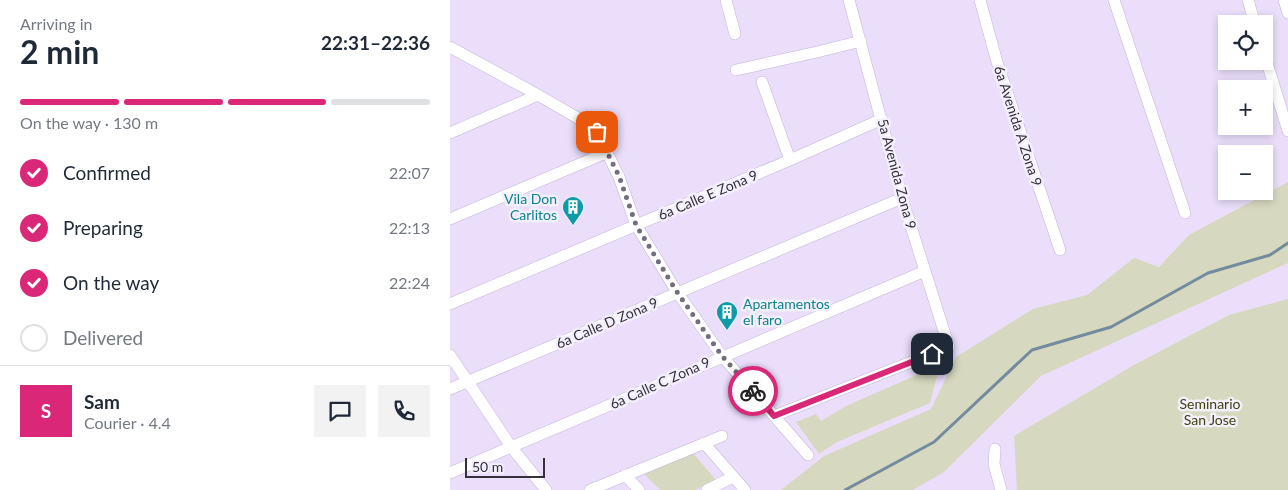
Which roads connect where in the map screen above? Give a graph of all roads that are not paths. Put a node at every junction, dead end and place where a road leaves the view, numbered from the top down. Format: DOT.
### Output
graph roads {
  1 [pos="726,0"];
  2 [pos="849,0"];
  3 [pos="980,0"];
  4 [pos="1114,0"];
  5 [pos="1248,0"];
  6 [pos="1284,0"];
  7 [pos="1288,13"];
  8 [pos="1252,15"];
  9 [pos="735,34"];
  10 [pos="861,40"];
  11 [pos="450,47"];
  12 [pos="736,70"];
  13 [pos="1269,70"];
  14 [pos="762,82"];
  15 [pos="538,94"];
  16 [pos="882,118"];
  17 [pos="1288,131"];
  18 [pos="450,132"];
  19 [pos="608,152"];
  20 [pos="790,160"];
  21 [pos="902,198"];
  22 [pos="1185,213"];
  23 [pos="450,219"];
  24 [pos="636,225"];
  25 [pos="1060,250"];
  26 [pos="925,271"];
  27 [pos="677,292"];
  28 [pos="450,304"];
  29 [pos="450,355"];
  30 [pos="722,356"];
  31 [pos="467,383"];
  32 [pos="450,389"];
  33 [pos="774,416"];
  34 [pos="722,436"];
  35 [pos="704,443"];
  36 [pos="512,448"];
  37 [pos="995,449"];
  38 [pos="808,455"];
  39 [pos="450,473"];
  40 [pos="625,475"];
  41 [pos="733,477"];
  42 [pos="546,490"];
  43 [pos="590,490"];
  44 [pos="639,490"];
  45 [pos="708,490"];
  46 [pos="745,490"];
  47 [pos="1001,490"];
  1 -- 9 [label="street"];
  2 -- 10 [label="street, 5a Avenida Zona 9"];
  3 -- 25 [label="street, 6a Avenida A Zona 9"];
  4 -- 22 [label="street"];
  5 -- 8 [label="street"];
  6 -- 7 [label="street"];
  10 -- 12 [label="street"];
  10 -- 16 [label="street, 5a Avenida Zona 9"];
  11 -- 15 [label="street"];
  13 -- 17 [label="street"];
  14 -- 20 [label="street"];
  15 -- 18 [label="street"];
  15 -- 19 [label="street"];
  16 -- 20 [label="street, 6a Calle E Zona 9"];
  16 -- 21 [label="street, 5a Avenida Zona 9"];
  19 -- 23 [label="street"];
  19 -- 24 [label="street"];
  20 -- 24 [label="street, 6a Calle E Zona 9"];
  21 -- 26 [label="street, 5a Avenida Zona 9"];
  21 -- 27 [label="street, 6a Calle D Zona 9"];
  24 -- 27 [label="street"];
  24 -- 28 [label="street, 6a Calle E Zona 9"];
  26 -- 30 [label="street, 6a Calle C Zona 9"];
  26 -- 33 [label="street, 5a Avenida Zona 9"];
  27 -- 30 [label="street"];
  27 -- 31 [label="street, 6a Calle D Zona 9"];
  29 -- 31 [label="street"];
  30 -- 33 [label="street"];
  30 -- 36 [label="street, 6a Calle C Zona 9"];
  31 -- 32 [label="street, 6a Calle D Zona 9"];
  31 -- 36 [label="street"];
  33 -- 38 [label="street"];
  34 -- 35 [label="street"];
  35 -- 40 [label="street"];
  35 -- 41 [label="street"];
  36 -- 39 [label="street, 6a Calle C Zona 9"];
  36 -- 42 [label="street"];
  37 -- 47 [label="street"];
  40 -- 43 [label="street"];
  40 -- 44 [label="street"];
  41 -- 45 [label="street"];
  41 -- 46 [label="street"];
}
